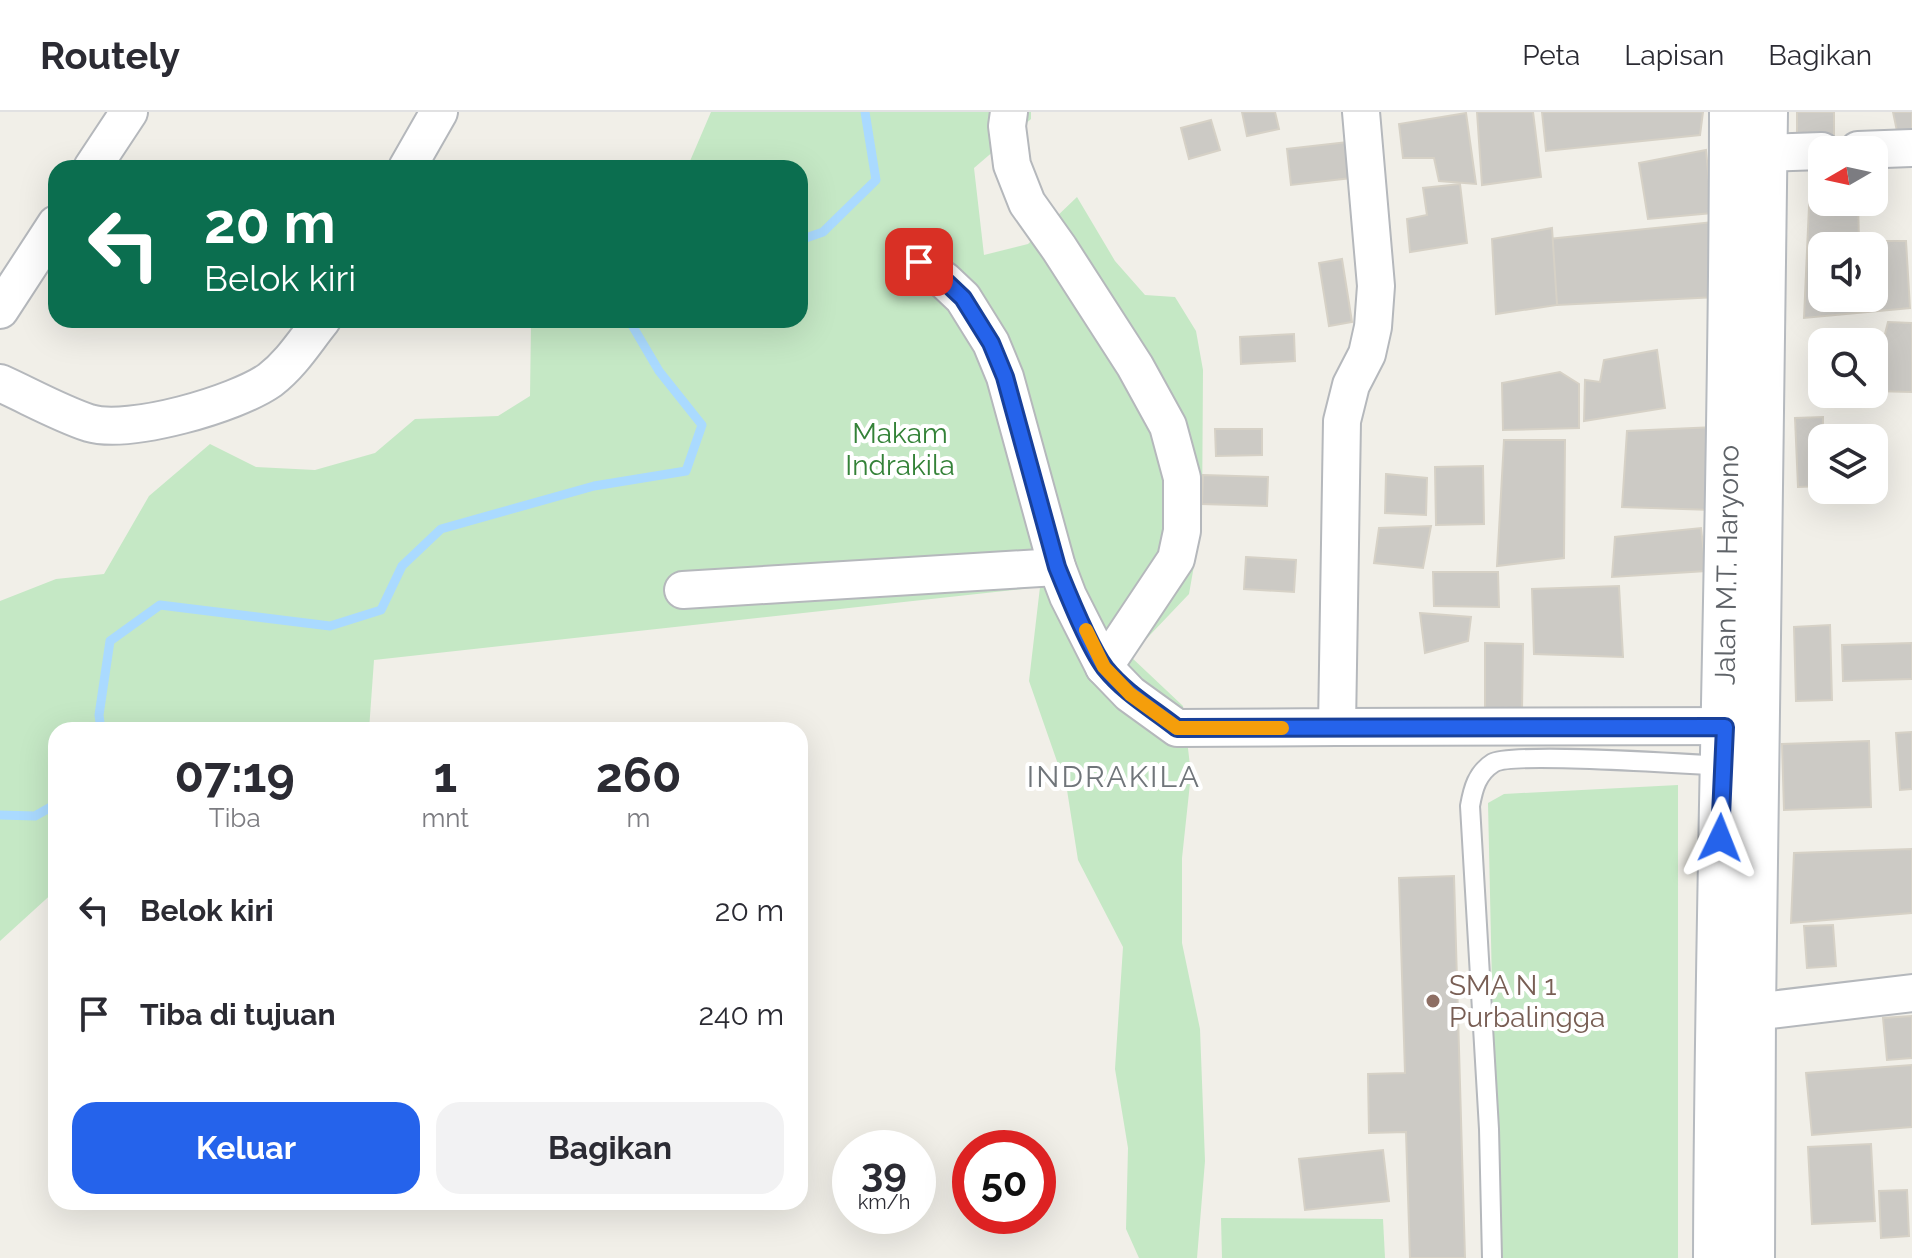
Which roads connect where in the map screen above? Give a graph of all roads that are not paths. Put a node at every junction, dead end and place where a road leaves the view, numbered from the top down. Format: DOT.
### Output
graph roads {
  1 [pos="129,112"];
  2 [pos="439,112"];
  3 [pos="1009,112"];
  4 [pos="1361,112"];
  5 [pos="1732,112"];
  6 [pos="1765,132"];
  7 [pos="1808,146"];
  8 [pos="1912,148"];
  9 [pos="1888,149"];
  10 [pos="97,160"];
  11 [pos="412,160"];
  12 [pos="48,236"];
  13 [pos="919,262"];
  14 [pos="0,310"];
  15 [pos="316,328"];
  16 [pos="0,383"];
  17 [pos="1057,567"];
  18 [pos="683,590"];
  19 [pos="1104,667"];
  20 [pos="1337,727"];
  21 [pos="1735,739"];
  22 [pos="1912,993"];
  23 [pos="1753,1012"];
  24 [pos="1492,1258"];
  25 [pos="1716,1258"];
  26 [pos="1752,1258"];
  1 -- 10 [label="street"];
  2 -- 11 [label="street"];
  3 -- 19 [label="street"];
  4 -- 20 [label="street"];
  5 -- 21 [label="main road, Jalan M.T. Haryono"];
  6 -- 7 [label="street"];
  6 -- 21 [label="main road, Jalan M.T. Haryono"];
  8 -- 9 [label="street"];
  12 -- 14 [label="street"];
  13 -- 17 [label="street"];
  15 -- 16 [label="street"];
  17 -- 18 [label="street"];
  17 -- 19 [label="street"];
  19 -- 20 [label="street"];
  20 -- 21 [label="street"];
  21 -- 23 [label="main road, Jalan M.T. Haryono"];
  21 -- 24 [label="lane"];
  21 -- 25 [label="main road, Jalan M.T. Haryono"];
  22 -- 23 [label="street"];
  23 -- 26 [label="main road, Jalan M.T. Haryono"];
}
